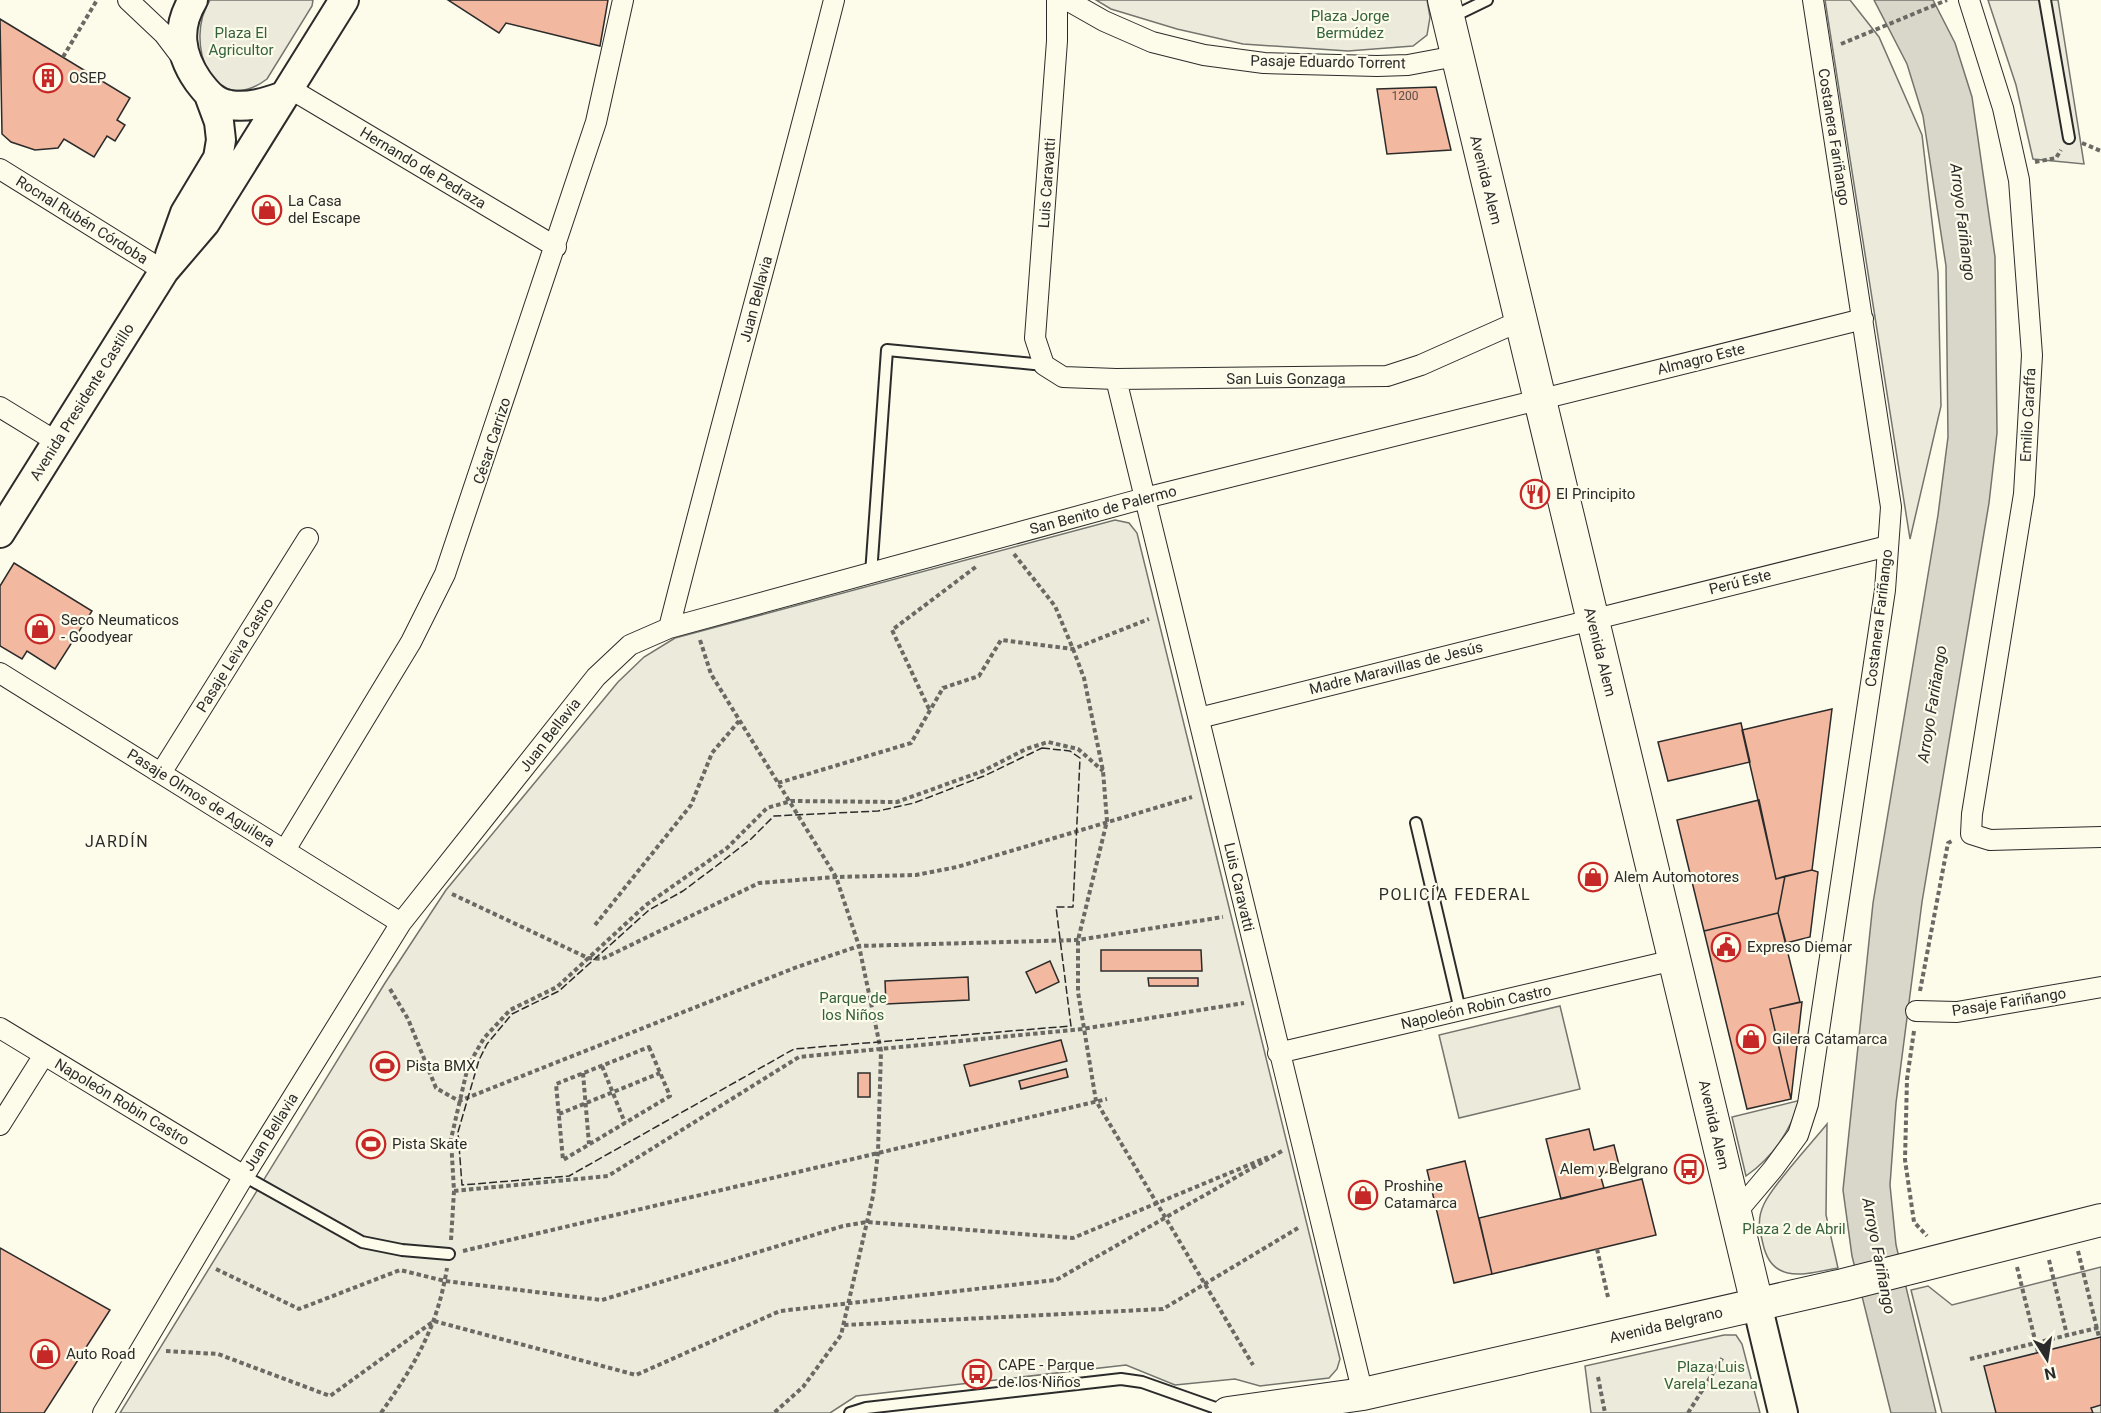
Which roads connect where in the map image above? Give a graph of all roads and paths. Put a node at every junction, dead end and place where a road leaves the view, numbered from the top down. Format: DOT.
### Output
graph roads {
  1 [pos="97,0"];
  2 [pos="128,0"];
  3 [pos="193,0"];
  4 [pos="328,0"];
  5 [pos="344,0"];
  6 [pos="623,0"];
  7 [pos="834,0"];
  8 [pos="1056,0"];
  9 [pos="1067,0"];
  10 [pos="1487,0"];
  11 [pos="1813,0"];
  12 [pos="1947,0"];
  13 [pos="1969,0"];
  14 [pos="2045,0"];
  15 [pos="1446,10"];
  16 [pos="326,28"];
  17 [pos="1821,53"];
  18 [pos="1456,56"];
  19 [pos="63,57"];
  20 [pos="186,64"];
  21 [pos="287,92"];
  22 [pos="208,95"];
  23 [pos="2069,138"];
  24 [pos="2016,166"];
  25 [pos="0,169"];
  26 [pos="556,247"];
  27 [pos="164,271"];
  28 [pos="1863,320"];
  29 [pos="1520,321"];
  30 [pos="1044,365"];
  31 [pos="1116,379"];
  32 [pos="1539,399"];
  33 [pos="0,407"];
  34 [pos="57,442"];
  35 [pos="1144,498"];
  36 [pos="0,533"];
  37 [pos="308,538"];
  38 [pos="1888,546"];
  39 [pos="1012,551"];
  40 [pos="977,565"];
  41 [pos="871,574"];
  42 [pos="1592,618"];
  43 [pos="1149,619"];
  44 [pos="669,628"];
  45 [pos="699,638"];
  46 [pos="1074,649"];
  47 [pos="0,673"];
  48 [pos="929,710"];
  49 [pos="1199,718"];
  50 [pos="739,721"];
  51 [pos="1103,771"];
  52 [pos="161,773"];
  53 [pos="778,783"];
  54 [pos="1192,797"];
  55 [pos="791,801"];
  56 [pos="1107,821"];
  57 [pos="1416,824"];
  58 [pos="1971,834"];
  59 [pos="2101,837"];
  60 [pos="285,850"];
  61 [pos="836,877"];
  62 [pos="452,894"];
  63 [pos="1223,917"];
  64 [pos="401,923"];
  65 [pos="595,925"];
  66 [pos="1078,940"];
  67 [pos="859,946"];
  68 [pos="588,958"];
  69 [pos="1674,960"];
  70 [pos="2101,987"];
  71 [pos="390,989"];
  72 [pos="1244,1004"];
  73 [pos="1460,1010"];
  74 [pos="1916,1011"];
  75 [pos="0,1028"];
  76 [pos="1082,1029"];
  77 [pos="880,1051"];
  78 [pos="1278,1053"];
  79 [pos="44,1055"];
  80 [pos="602,1066"];
  81 [pos="583,1073"];
  82 [pos="660,1073"];
  83 [pos="613,1092"];
  84 [pos="1107,1099"];
  85 [pos="459,1101"];
  86 [pos="1096,1101"];
  87 [pos="586,1103"];
  88 [pos="559,1114"];
  89 [pos="625,1123"];
  90 [pos="0,1125"];
  91 [pos="590,1144"];
  92 [pos="878,1152"];
  93 [pos="244,1176"];
  94 [pos="454,1191"];
  95 [pos="1156,1202"];
  96 [pos="1735,1214"];
  97 [pos="1165,1219"];
  98 [pos="2101,1220"];
  99 [pos="867,1222"];
  100 [pos="1298,1228"];
  101 [pos="1597,1249"];
  102 [pos="2078,1251"];
  103 [pos="449,1254"];
  104 [pos="1948,1258"];
  105 [pos="2049,1258"];
  106 [pos="2017,1267"];
  107 [pos="216,1269"];
  108 [pos="1204,1284"];
  109 [pos="1608,1297"];
  110 [pos="849,1302"];
  111 [pos="1757,1304"];
  112 [pos="844,1325"];
  113 [pos="2099,1327"];
  114 [pos="2067,1335"];
  115 [pos="2099,1337"];
  116 [pos="2036,1343"];
  117 [pos="166,1351"];
  118 [pos="2038,1352"];
  119 [pos="1723,1358"];
  120 [pos="1970,1359"];
  121 [pos="1253,1365"];
  122 [pos="1598,1377"];
  123 [pos="1363,1394"];
  124 [pos="1277,1410"];
  125 [pos="103,1413"];
  126 [pos="774,1413"];
  127 [pos="850,1413"];
  128 [pos="1229,1413"];
  129 [pos="1605,1413"];
  130 [pos="1688,1413"];
  131 [pos="1783,1413"];
  1 -- 19 [label="path"];
  2 -- 20 [label="street"];
  3 -- 20 [label="main road"];
  4 -- 16 [label="main road"];
  5 -- 16 [label="main road"];
  6 -- 26 [label="street, César Carrizo"];
  7 -- 44 [label="street, Juan Bellavia"];
  8 -- 30 [label="street, Luis Caravatti"];
  9 -- 18 [label="street, Pasaje Eduardo Torrent"];
  10 -- 15 [label="lane"];
  11 -- 17 [label="street, Costanera Fariñango"];
  12 -- 17 [label="path"];
  13 -- 24 [label="street, Emilio Caraffa"];
  14 -- 23 [label="lane"];
  15 -- 18 [label="main road, Avenida Alem"];
  16 -- 21 [label="main road, Avenida Presidente Castillo"];
  17 -- 28 [label="street, Costanera Fariñango"];
  18 -- 29 [label="main road, Avenida Alem"];
  20 -- 22 [label="main road, Avenida Presidente Castillo"];
  21 -- 22 [label="main road"];
  21 -- 26 [label="street, Hernando de Pedraza"];
  21 -- 27 [label="main road, Avenida Presidente Castillo"];
  22 -- 27 [label="main road, Avenida Presidente Castillo"];
  23 -- 24 [label="path"];
  24 -- 58 [label="street, Emilio Caraffa"];
  25 -- 27 [label="street, Rocnal Rubén Córdoba"];
  26 -- 60 [label="street, César Carrizo"];
  27 -- 34 [label="main road, Avenida Presidente Castillo"];
  28 -- 32 [label="street, Almagro Este"];
  28 -- 38 [label="street, Costanera Fariñango"];
  29 -- 31 [label="street, San Luis Gonzaga"];
  29 -- 32 [label="main road, Avenida Alem"];
  30 -- 31 [label="street, San Luis Gonzaga"];
  30 -- 41 [label="lane"];
  31 -- 35 [label="street, Luis Caravatti"];
  32 -- 35 [label="street, San Benito de Palermo"];
  32 -- 42 [label="main road, Avenida Alem"];
  33 -- 34 [label="street"];
  34 -- 36 [label="main road, Avenida Presidente Castillo"];
  35 -- 41 [label="street, San Benito de Palermo"];
  35 -- 49 [label="street, Luis Caravatti"];
  37 -- 52 [label="street, Pasaje Leiva Castro"];
  38 -- 42 [label="street, Perú Este"];
  38 -- 96 [label="street, Costanera Fariñango"];
  39 -- 46 [label="path"];
  40 -- 48 [label="path"];
  41 -- 44 [label="street, San Benito de Palermo"];
  42 -- 49 [label="street, Madre Maravillas de Jesús"];
  42 -- 69 [label="main road, Avenida Alem"];
  43 -- 46 [label="path"];
  44 -- 64 [label="street, Juan Bellavia"];
  45 -- 50 [label="path"];
  46 -- 48 [label="path"];
  46 -- 51 [label="path"];
  47 -- 52 [label="street, Pasaje Olmos de Aguilera"];
  48 -- 53 [label="path"];
  49 -- 78 [label="street, Luis Caravatti"];
  50 -- 53 [label="path"];
  50 -- 65 [label="path"];
  51 -- 55 [label="path"];
  51 -- 56 [label="path"];
  52 -- 60 [label="street, Pasaje Olmos de Aguilera"];
  53 -- 55 [label="path"];
  54 -- 56 [label="path"];
  55 -- 61 [label="path"];
  55 -- 68 [label="path"];
  56 -- 61 [label="path"];
  56 -- 66 [label="path"];
  57 -- 73 [label="lane"];
  58 -- 59 [label="street"];
  58 -- 74 [label="path"];
  60 -- 64 [label="street, Pasaje Olmos de Aguilera"];
  61 -- 67 [label="path"];
  61 -- 68 [label="path"];
  62 -- 68 [label="path"];
  63 -- 66 [label="path"];
  64 -- 93 [label="street, Juan Bellavia"];
  66 -- 67 [label="path"];
  66 -- 76 [label="path"];
  67 -- 77 [label="path"];
  67 -- 85 [label="path"];
  68 -- 85 [label="path"];
  69 -- 73 [label="street, Napoleón Robin Castro"];
  69 -- 96 [label="main road, Avenida Alem"];
  70 -- 74 [label="street, Pasaje Fariñango"];
  71 -- 85 [label="path"];
  72 -- 76 [label="path"];
  73 -- 78 [label="street, Napoleón Robin Castro"];
  74 -- 104 [label="path"];
  75 -- 79 [label="street, Napoleón Robin Castro"];
  76 -- 77 [label="path"];
  76 -- 86 [label="path"];
  77 -- 92 [label="path"];
  77 -- 94 [label="path"];
  78 -- 123 [label="street, Luis Caravatti"];
  79 -- 90 [label="street"];
  79 -- 93 [label="street, Napoleón Robin Castro"];
  80 -- 81 [label="path"];
  80 -- 82 [label="path"];
  80 -- 83 [label="path"];
  81 -- 87 [label="path"];
  81 -- 88 [label="path"];
  82 -- 83 [label="path"];
  82 -- 89 [label="path"];
  83 -- 87 [label="path"];
  83 -- 89 [label="path"];
  84 -- 86 [label="path"];
  86 -- 92 [label="path"];
  86 -- 95 [label="path"];
  87 -- 88 [label="path"];
  87 -- 91 [label="path"];
  88 -- 91 [label="path"];
  89 -- 91 [label="path"];
  92 -- 99 [label="path"];
  92 -- 103 [label="path"];
  93 -- 103 [label="lane"];
  93 -- 125 [label="street, Juan Bellavia"];
  95 -- 97 [label="path"];
  95 -- 97 [label="path"];
  95 -- 99 [label="path"];
  96 -- 111 [label="main road, Avenida Alem"];
  97 -- 108 [label="path"];
  97 -- 110 [label="path"];
  98 -- 104 [label="main road, Avenida Belgrano"];
  99 -- 107 [label="path"];
  99 -- 110 [label="path"];
  100 -- 108 [label="path"];
  101 -- 109 [label="path"];
  102 -- 113 [label="path"];
  104 -- 111 [label="main road, Avenida Belgrano"];
  105 -- 114 [label="path"];
  106 -- 116 [label="path"];
  108 -- 112 [label="path"];
  108 -- 121 [label="path"];
  110 -- 112 [label="path"];
  110 -- 117 [label="path"];
  111 -- 123 [label="main road, Avenida Belgrano"];
  111 -- 131 [label="main road"];
  112 -- 126 [label="path"];
  113 -- 114 [label="path"];
  113 -- 115 [label="path"];
  114 -- 116 [label="path"];
  116 -- 118 [label="path"];
  116 -- 120 [label="path"];
  119 -- 130 [label="path"];
  122 -- 129 [label="path"];
  123 -- 124 [label="main road, Avenida Belgrano"];
  124 -- 128 [label="main road, Avenida Belgrano"];
  127 -- 128 [label="lane"];
}
